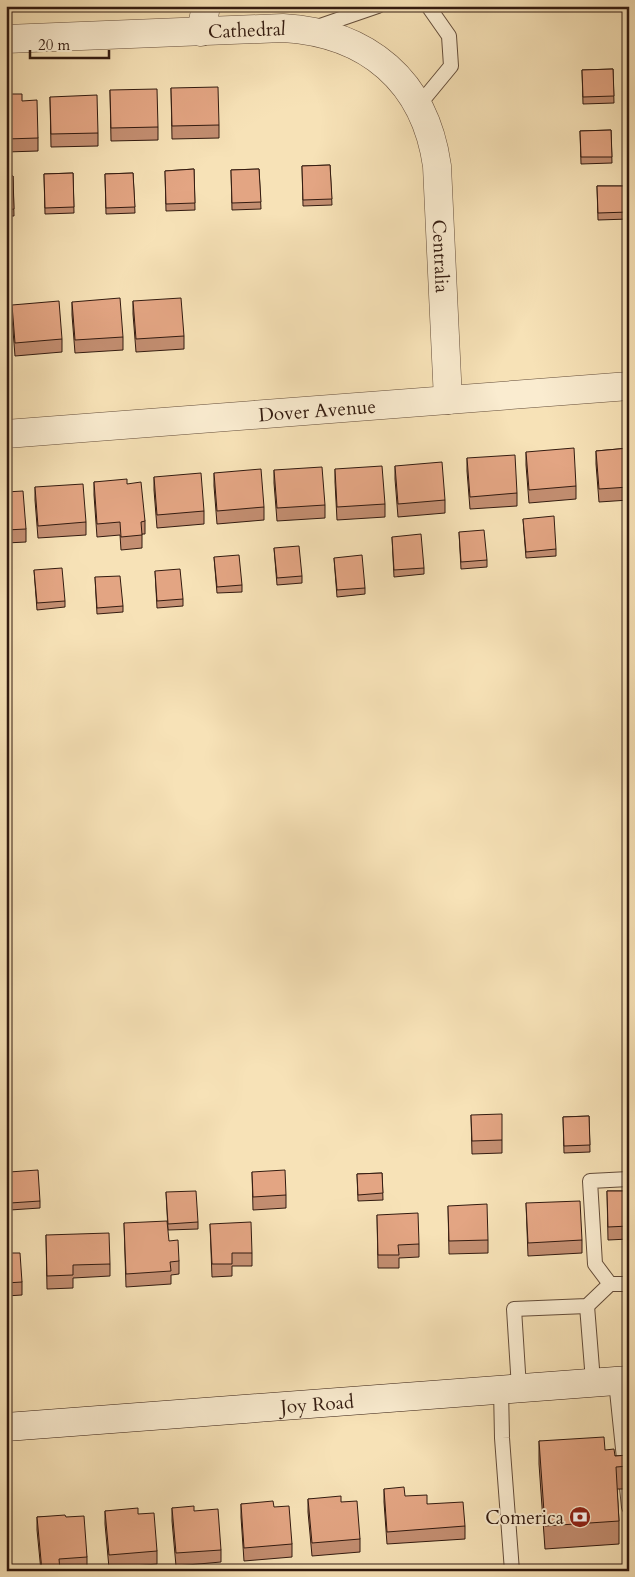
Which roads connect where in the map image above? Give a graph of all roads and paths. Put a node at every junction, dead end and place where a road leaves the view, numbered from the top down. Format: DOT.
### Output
graph roads {
  1 [pos="378,6"];
  2 [pos="428,6"];
  3 [pos="204,19"];
  4 [pos="308,30"];
  5 [pos="6,39"];
  6 [pos="421,110"];
  7 [pos="629,386"];
  8 [pos="448,400"];
  9 [pos="6,434"];
  10 [pos="629,1179"];
  11 [pos="610,1284"];
  12 [pos="629,1284"];
  13 [pos="586,1306"];
  14 [pos="613,1381"];
  15 [pos="510,1389"];
  16 [pos="6,1427"];
  17 [pos="629,1507"];
  18 [pos="512,1571"];
  1 -- 4 [label="lane"];
  2 -- 6 [label="lane"];
  3 -- 4 [label="street, Cathedral"];
  3 -- 5 [label="street, Cathedral"];
  4 -- 6 [label="street, Cathedral"];
  6 -- 8 [label="street, Centralia"];
  7 -- 8 [label="street, Dover Avenue"];
  8 -- 9 [label="street, Dover Avenue"];
  10 -- 11 [label="lane"];
  11 -- 12 [label="lane"];
  11 -- 13 [label="lane"];
  13 -- 14 [label="lane"];
  13 -- 15 [label="lane"];
  14 -- 15 [label="street, Joy Road"];
  14 -- 17 [label="lane"];
  15 -- 16 [label="street, Joy Road"];
  15 -- 18 [label="lane"];
}
